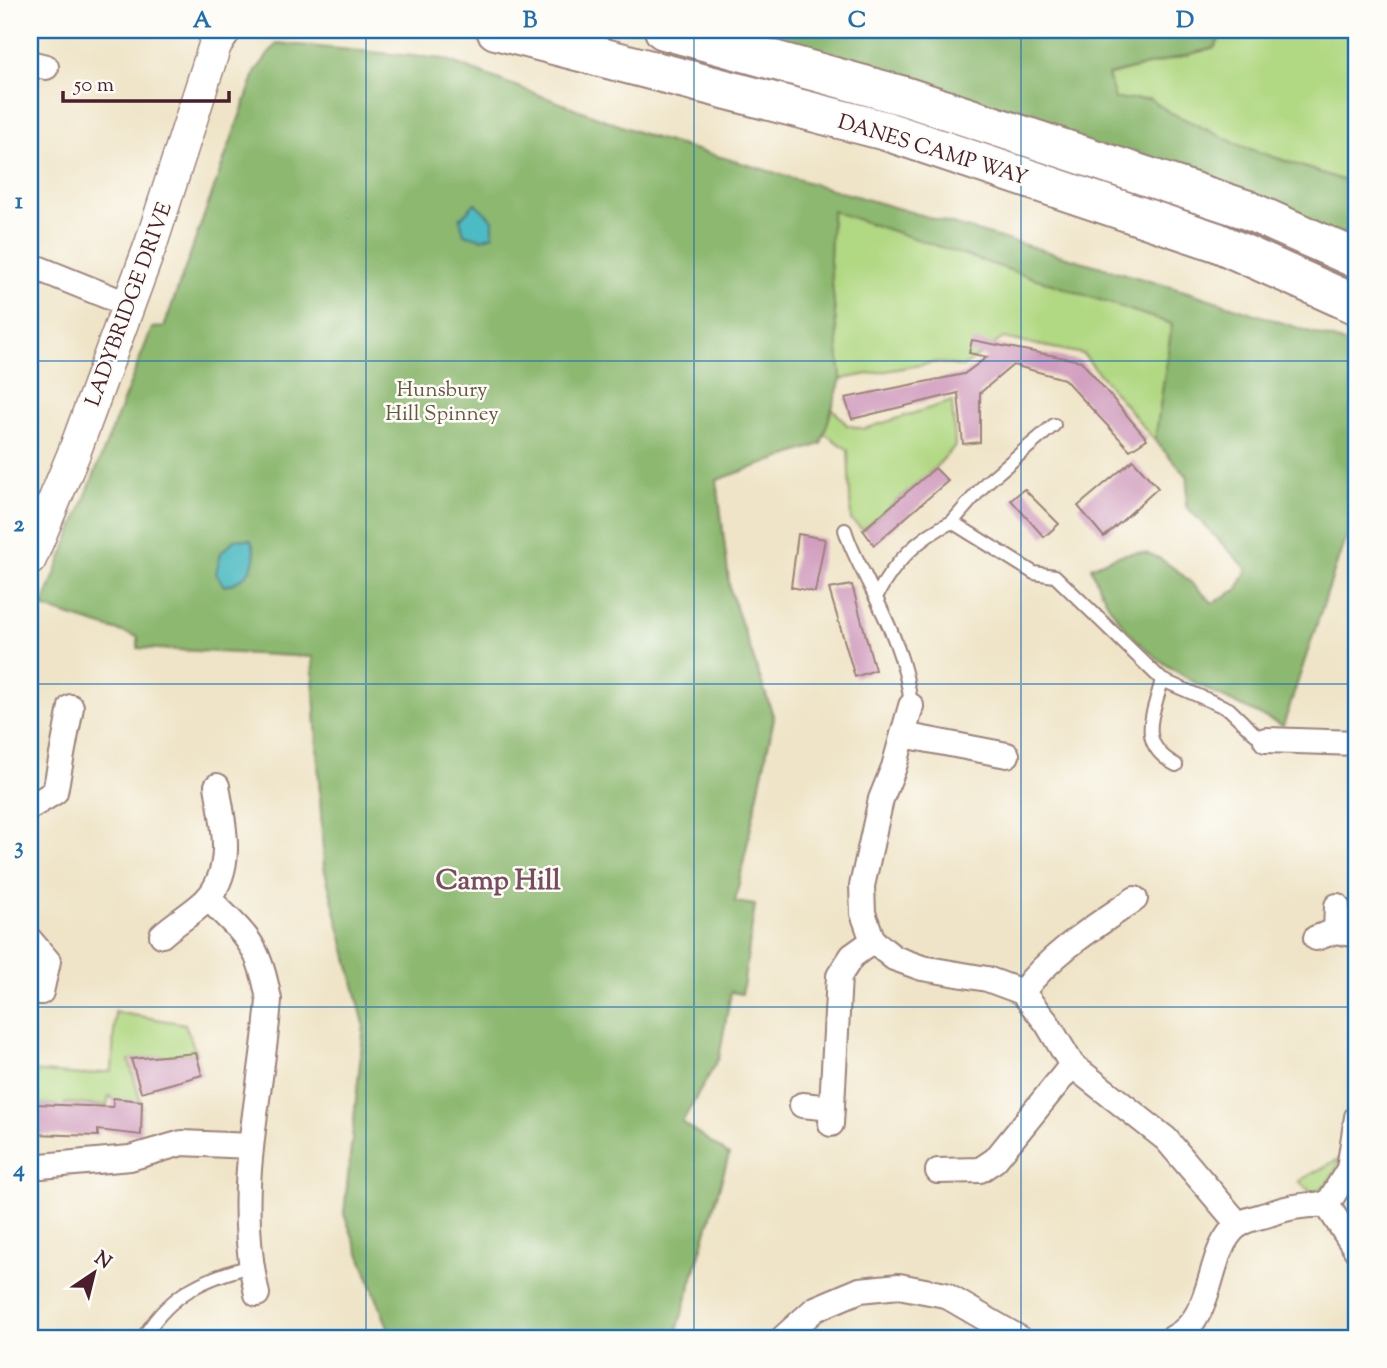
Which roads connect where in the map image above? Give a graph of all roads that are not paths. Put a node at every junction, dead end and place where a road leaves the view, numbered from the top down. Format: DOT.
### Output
graph roads {
  1 [pos="496,30"];
  2 [pos="664,30"];
  3 [pos="994,30"];
  4 [pos="1000,30"];
  5 [pos="217,35"];
  6 [pos="1357,260"];
  7 [pos="30,265"];
  8 [pos="129,304"];
  9 [pos="1357,304"];
  10 [pos="1054,425"];
  11 [pos="952,522"];
  12 [pos="845,530"];
  13 [pos="30,559"];
  14 [pos="876,597"];
  15 [pos="1162,680"];
  16 [pos="911,706"];
  17 [pos="71,707"];
  18 [pos="903,734"];
  19 [pos="1356,735"];
  20 [pos="1266,740"];
  21 [pos="1007,755"];
  22 [pos="1176,765"];
  23 [pos="217,786"];
  24 [pos="30,807"];
  25 [pos="208,898"];
  26 [pos="1135,899"];
  27 [pos="1336,906"];
  28 [pos="162,935"];
  29 [pos="1336,935"];
  30 [pos="30,940"];
  31 [pos="873,941"];
  32 [pos="41,992"];
  33 [pos="1022,992"];
  34 [pos="1072,1065"];
  35 [pos="802,1105"];
  36 [pos="1357,1117"];
  37 [pos="250,1146"];
  38 [pos="30,1167"];
  39 [pos="938,1171"];
  40 [pos="1327,1205"];
  41 [pos="1239,1225"];
  42 [pos="1357,1251"];
  43 [pos="251,1266"];
  44 [pos="257,1294"];
  45 [pos="145,1335"];
  46 [pos="1181,1337"];
  47 [pos="783,1338"];
  48 [pos="1020,1338"];
  1 -- 9 [label="highway, DANES CAMP WAY"];
  2 -- 6 [label="highway, DANES CAMP WAY"];
  3 -- 4 [label="lane"];
  5 -- 8 [label="street, LADYBRIDGE DRIVE"];
  7 -- 8 [label="street"];
  8 -- 13 [label="street, LADYBRIDGE DRIVE"];
  10 -- 11 [label="lane"];
  11 -- 14 [label="lane"];
  11 -- 15 [label="lane"];
  12 -- 14 [label="lane"];
  14 -- 16 [label="lane"];
  15 -- 20 [label="lane"];
  15 -- 22 [label="lane"];
  16 -- 18 [label="street"];
  17 -- 24 [label="street"];
  18 -- 21 [label="street"];
  18 -- 31 [label="street"];
  19 -- 20 [label="street"];
  23 -- 25 [label="street"];
  25 -- 28 [label="street"];
  25 -- 37 [label="street"];
  26 -- 33 [label="street"];
  27 -- 29 [label="street"];
  30 -- 32 [label="street"];
  31 -- 33 [label="street"];
  31 -- 35 [label="street"];
  33 -- 34 [label="street"];
  34 -- 39 [label="street"];
  34 -- 41 [label="street"];
  36 -- 40 [label="street"];
  37 -- 38 [label="street"];
  37 -- 43 [label="street"];
  40 -- 41 [label="street"];
  40 -- 42 [label="street"];
  41 -- 46 [label="street"];
  43 -- 44 [label="street"];
  43 -- 45 [label="lane"];
  47 -- 48 [label="street"];
}
